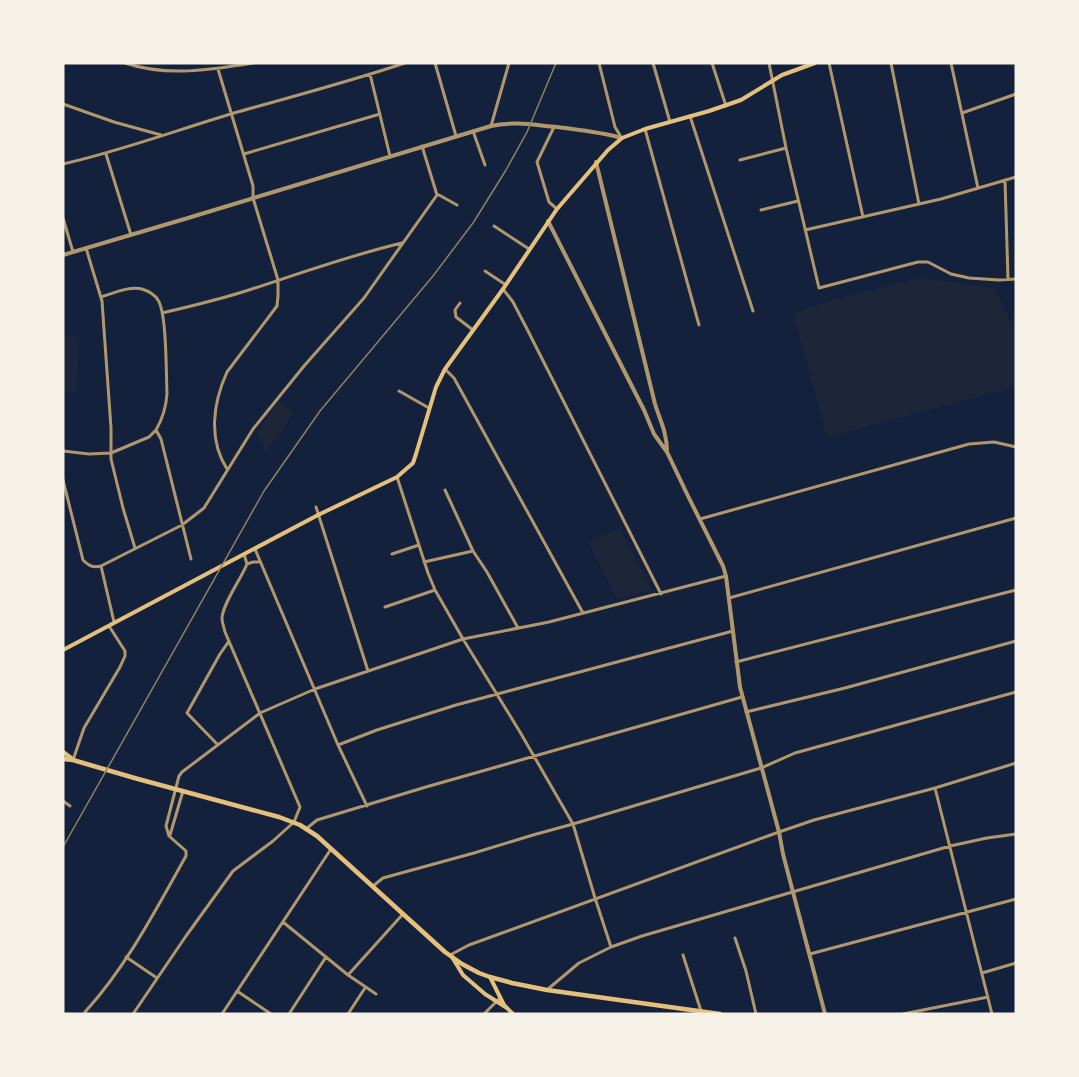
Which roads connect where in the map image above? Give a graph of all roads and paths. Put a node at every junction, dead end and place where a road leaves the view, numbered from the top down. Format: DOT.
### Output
graph roads {
  1 [pos="125,63"];
  2 [pos="253,63"];
  3 [pos="405,63"];
  4 [pos="435,63"];
  5 [pos="509,63"];
  6 [pos="599,63"];
  7 [pos="652,63"];
  8 [pos="712,63"];
  9 [pos="769,63"];
  10 [pos="815,63"];
  11 [pos="829,63"];
  12 [pos="891,63"];
  13 [pos="951,63"];
  14 [pos="219,69"];
  15 [pos="370,75"];
  16 [pos="773,80"];
  17 [pos="1016,94"];
  18 [pos="63,104"];
  19 [pos="726,106"];
  20 [pos="962,113"];
  21 [pos="232,114"];
  22 [pos="380,114"];
  23 [pos="690,116"];
  24 [pos="670,122"];
  25 [pos="491,126"];
  26 [pos="554,127"];
  27 [pos="645,129"];
  28 [pos="473,131"];
  29 [pos="163,136"];
  30 [pos="456,136"];
  31 [pos="622,138"];
  32 [pos="422,146"];
  33 [pos="786,148"];
  34 [pos="106,153"];
  35 [pos="244,154"];
  36 [pos="390,156"];
  37 [pos="740,160"];
  38 [pos="596,162"];
  39 [pos="63,164"];
  40 [pos="485,165"];
  41 [pos="1016,177"];
  42 [pos="1005,180"];
  43 [pos="978,189"];
  44 [pos="437,195"];
  45 [pos="253,198"];
  46 [pos="798,201"];
  47 [pos="919,204"];
  48 [pos="457,205"];
  49 [pos="557,209"];
  50 [pos="761,210"];
  51 [pos="863,217"];
  52 [pos="63,218"];
  53 [pos="548,221"];
  54 [pos="494,226"];
  55 [pos="804,230"];
  56 [pos="130,235"];
  57 [pos="403,242"];
  58 [pos="86,248"];
  59 [pos="529,249"];
  60 [pos="73,252"];
  61 [pos="63,255"];
  62 [pos="485,271"];
  63 [pos="1008,279"];
  64 [pos="1016,279"];
  65 [pos="278,280"];
  66 [pos="504,287"];
  67 [pos="101,297"];
  68 [pos="460,303"];
  69 [pos="753,311"];
  70 [pos="162,313"];
  71 [pos="699,325"];
  72 [pos="473,330"];
  73 [pos="446,369"];
  74 [pos="399,391"];
  75 [pos="429,408"];
  76 [pos="660,416"];
  77 [pos="648,420"];
  78 [pos="664,429"];
  79 [pos="156,430"];
  80 [pos="654,434"];
  81 [pos="1016,447"];
  82 [pos="63,451"];
  83 [pos="667,452"];
  84 [pos="111,453"];
  85 [pos="227,469"];
  86 [pos="398,477"];
  87 [pos="63,480"];
  88 [pos="445,490"];
  89 [pos="315,507"];
  90 [pos="318,515"];
  91 [pos="1016,518"];
  92 [pos="700,519"];
  93 [pos="182,525"];
  94 [pos="419,545"];
  95 [pos="135,548"];
  96 [pos="254,549"];
  97 [pos="473,551"];
  98 [pos="243,554"];
  99 [pos="392,554"];
  100 [pos="191,559"];
  101 [pos="259,562"];
  102 [pos="424,562"];
  103 [pos="247,564"];
  104 [pos="101,566"];
  105 [pos="726,576"];
  106 [pos="435,590"];
  107 [pos="1016,590"];
  108 [pos="661,594"];
  109 [pos="729,598"];
  110 [pos="385,607"];
  111 [pos="584,613"];
  112 [pos="114,622"];
  113 [pos="108,626"];
  114 [pos="518,628"];
  115 [pos="733,631"];
  116 [pos="463,639"];
  117 [pos="229,641"];
  118 [pos="1016,641"];
  119 [pos="63,650"];
  120 [pos="736,662"];
  121 [pos="368,671"];
  122 [pos="315,689"];
  123 [pos="1016,693"];
  124 [pos="497,694"];
  125 [pos="742,697"];
  126 [pos="746,712"];
  127 [pos="260,713"];
  128 [pos="218,745"];
  129 [pos="338,745"];
  130 [pos="63,752"];
  131 [pos="534,757"];
  132 [pos="63,759"];
  133 [pos="73,760"];
  134 [pos="1016,763"];
  135 [pos="761,768"];
  136 [pos="935,788"];
  137 [pos="176,789"];
  138 [pos="183,791"];
  139 [pos="63,801"];
  140 [pos="70,806"];
  141 [pos="367,806"];
  142 [pos="294,822"];
  143 [pos="573,824"];
  144 [pos="306,829"];
  145 [pos="779,832"];
  146 [pos="1016,834"];
  147 [pos="169,836"];
  148 [pos="950,846"];
  149 [pos="332,849"];
  150 [pos="373,886"];
  151 [pos="794,891"];
  152 [pos="595,898"];
  153 [pos="1016,899"];
  154 [pos="966,912"];
  155 [pos="403,914"];
  156 [pos="283,922"];
  157 [pos="735,938"];
  158 [pos="612,946"];
  159 [pos="810,954"];
  160 [pos="451,955"];
  161 [pos="683,955"];
  162 [pos="126,957"];
  163 [pos="326,957"];
  164 [pos="1016,963"];
  165 [pos="982,972"];
  166 [pos="348,975"];
  167 [pos="490,978"];
  168 [pos="157,979"];
  169 [pos="366,988"];
  170 [pos="547,990"];
  171 [pos="237,991"];
  172 [pos="376,994"];
  173 [pos="988,997"];
  174 [pos="500,998"];
  175 [pos="496,1002"];
  176 [pos="507,1008"];
  177 [pos="701,1011"];
  178 [pos="85,1012"];
  179 [pos="133,1014"];
  180 [pos="222,1014"];
  181 [pos="271,1014"];
  182 [pos="289,1014"];
  183 [pos="348,1014"];
  184 [pos="484,1014"];
  185 [pos="513,1014"];
  186 [pos="720,1014"];
  187 [pos="756,1014"];
  188 [pos="825,1014"];
  189 [pos="903,1014"];
  190 [pos="992,1014"];
  1 -- 14 [label="street"];
  2 -- 14 [label="street"];
  3 -- 15 [label="street"];
  4 -- 30 [label="street"];
  5 -- 25 [label="street"];
  6 -- 31 [label="street"];
  7 -- 24 [label="street"];
  8 -- 19 [label="street"];
  9 -- 16 [label="street"];
  10 -- 16 [label="main road"];
  11 -- 51 [label="street"];
  12 -- 47 [label="street"];
  13 -- 20 [label="street"];
  14 -- 21 [label="street"];
  15 -- 21 [label="street"];
  15 -- 22 [label="street"];
  16 -- 19 [label="main road"];
  16 -- 33 [label="street"];
  17 -- 20 [label="street"];
  18 -- 29 [label="street"];
  19 -- 23 [label="main road"];
  20 -- 43 [label="street"];
  21 -- 29 [label="street"];
  21 -- 35 [label="street"];
  22 -- 35 [label="street"];
  22 -- 36 [label="street"];
  23 -- 24 [label="main road"];
  23 -- 69 [label="street"];
  24 -- 27 [label="main road"];
  25 -- 26 [label="street"];
  25 -- 28 [label="street"];
  26 -- 31 [label="street"];
  26 -- 49 [label="street"];
  27 -- 31 [label="main road"];
  27 -- 71 [label="street"];
  28 -- 30 [label="street"];
  28 -- 40 [label="street"];
  29 -- 34 [label="street"];
  30 -- 32 [label="street"];
  31 -- 38 [label="main road"];
  32 -- 36 [label="street"];
  32 -- 44 [label="street"];
  33 -- 37 [label="street"];
  33 -- 46 [label="street"];
  34 -- 39 [label="street"];
  34 -- 56 [label="street"];
  35 -- 45 [label="street"];
  36 -- 45 [label="street"];
  38 -- 49 [label="main road"];
  38 -- 76 [label="street"];
  41 -- 42 [label="street"];
  42 -- 43 [label="street"];
  42 -- 63 [label="street"];
  43 -- 47 [label="street"];
  44 -- 48 [label="street"];
  44 -- 57 [label="street"];
  45 -- 56 [label="street"];
  45 -- 65 [label="street"];
  46 -- 50 [label="street"];
  46 -- 55 [label="street"];
  47 -- 51 [label="street"];
  49 -- 53 [label="main road"];
  51 -- 55 [label="street"];
  52 -- 60 [label="street"];
  53 -- 59 [label="main road"];
  53 -- 77 [label="street"];
  54 -- 59 [label="street"];
  55 -- 63 [label="street"];
  56 -- 58 [label="street"];
  57 -- 65 [label="street"];
  57 -- 85 [label="street"];
  58 -- 60 [label="street"];
  58 -- 67 [label="street"];
  59 -- 66 [label="main road"];
  60 -- 61 [label="street"];
  62 -- 66 [label="street"];
  63 -- 64 [label="street"];
  65 -- 70 [label="street"];
  65 -- 85 [label="street"];
  66 -- 72 [label="main road"];
  66 -- 108 [label="street"];
  67 -- 70 [label="street"];
  67 -- 84 [label="street"];
  68 -- 72 [label="street"];
  70 -- 79 [label="street"];
  72 -- 73 [label="main road"];
  73 -- 75 [label="main road"];
  73 -- 111 [label="street"];
  74 -- 75 [label="street"];
  75 -- 86 [label="main road"];
  76 -- 77 [label="street"];
  76 -- 78 [label="street"];
  77 -- 80 [label="street"];
  78 -- 80 [label="street"];
  78 -- 83 [label="street"];
  79 -- 84 [label="street"];
  79 -- 93 [label="street"];
  80 -- 83 [label="street"];
  81 -- 92 [label="street"];
  82 -- 84 [label="street"];
  83 -- 92 [label="street"];
  84 -- 95 [label="street"];
  85 -- 93 [label="street"];
  86 -- 90 [label="main road"];
  86 -- 94 [label="street"];
  87 -- 104 [label="street"];
  88 -- 97 [label="street"];
  89 -- 90 [label="street"];
  90 -- 96 [label="main road"];
  90 -- 121 [label="street"];
  91 -- 109 [label="street"];
  92 -- 105 [label="street"];
  93 -- 95 [label="street"];
  93 -- 100 [label="street"];
  94 -- 99 [label="street"];
  94 -- 102 [label="street"];
  95 -- 104 [label="street"];
  96 -- 98 [label="main road"];
  96 -- 101 [label="street"];
  97 -- 102 [label="street"];
  97 -- 114 [label="street"];
  98 -- 103 [label="street"];
  98 -- 112 [label="main road"];
  101 -- 103 [label="street"];
  101 -- 122 [label="street"];
  102 -- 106 [label="street"];
  103 -- 117 [label="street"];
  104 -- 112 [label="street"];
  105 -- 108 [label="street"];
  105 -- 109 [label="street"];
  106 -- 110 [label="street"];
  106 -- 116 [label="street"];
  107 -- 120 [label="street"];
  108 -- 111 [label="street"];
  109 -- 115 [label="street"];
  111 -- 114 [label="street"];
  112 -- 113 [label="main road"];
  113 -- 119 [label="main road"];
  113 -- 133 [label="street"];
  114 -- 116 [label="street"];
  115 -- 120 [label="street"];
  115 -- 124 [label="street"];
  116 -- 121 [label="street"];
  116 -- 124 [label="street"];
  117 -- 127 [label="street"];
  117 -- 128 [label="street"];
  118 -- 126 [label="street"];
  120 -- 125 [label="street"];
  121 -- 122 [label="street"];
  122 -- 127 [label="street"];
  122 -- 129 [label="street"];
  123 -- 135 [label="street"];
  124 -- 129 [label="street"];
  124 -- 131 [label="street"];
  125 -- 126 [label="street"];
  125 -- 131 [label="street"];
  126 -- 135 [label="street"];
  127 -- 128 [label="street"];
  127 -- 142 [label="street"];
  128 -- 137 [label="street"];
  129 -- 141 [label="street"];
  130 -- 133 [label="highway"];
  131 -- 141 [label="street"];
  131 -- 143 [label="street"];
  132 -- 133 [label="highway"];
  133 -- 137 [label="highway"];
  134 -- 136 [label="street"];
  135 -- 143 [label="street"];
  135 -- 145 [label="street"];
  136 -- 145 [label="street"];
  136 -- 148 [label="street"];
  137 -- 138 [label="highway"];
  137 -- 147 [label="street"];
  138 -- 142 [label="highway"];
  138 -- 147 [label="street"];
  139 -- 140 [label="street"];
  141 -- 144 [label="street"];
  142 -- 144 [label="highway"];
  142 -- 168 [label="street"];
  143 -- 150 [label="street"];
  143 -- 152 [label="street"];
  144 -- 149 [label="highway"];
  145 -- 151 [label="street"];
  145 -- 152 [label="street"];
  146 -- 148 [label="street"];
  147 -- 162 [label="street"];
  148 -- 151 [label="street"];
  148 -- 154 [label="street"];
  149 -- 150 [label="highway"];
  149 -- 156 [label="street"];
  150 -- 155 [label="highway"];
  151 -- 158 [label="street"];
  151 -- 159 [label="street"];
  152 -- 158 [label="street"];
  152 -- 160 [label="street"];
  153 -- 154 [label="street"];
  154 -- 159 [label="street"];
  154 -- 165 [label="street"];
  155 -- 160 [label="highway"];
  155 -- 166 [label="street"];
  156 -- 163 [label="street"];
  156 -- 171 [label="street"];
  157 -- 187 [label="street"];
  158 -- 170 [label="street"];
  159 -- 188 [label="street"];
  160 -- 167 [label="highway"];
  160 -- 175 [label="main road"];
  161 -- 177 [label="street"];
  162 -- 168 [label="street"];
  162 -- 178 [label="street"];
  163 -- 166 [label="street"];
  163 -- 182 [label="street"];
  164 -- 165 [label="street"];
  165 -- 173 [label="street"];
  166 -- 169 [label="street"];
  167 -- 170 [label="highway"];
  167 -- 174 [label="main road"];
  168 -- 179 [label="street"];
  169 -- 172 [label="street"];
  169 -- 183 [label="street"];
  170 -- 177 [label="highway"];
  171 -- 180 [label="street"];
  171 -- 181 [label="street"];
  173 -- 189 [label="street"];
  173 -- 190 [label="street"];
  174 -- 175 [label="street"];
  174 -- 176 [label="main road"];
  175 -- 176 [label="main road"];
  175 -- 184 [label="street"];
  176 -- 185 [label="main road"];
  177 -- 186 [label="highway"];
}
